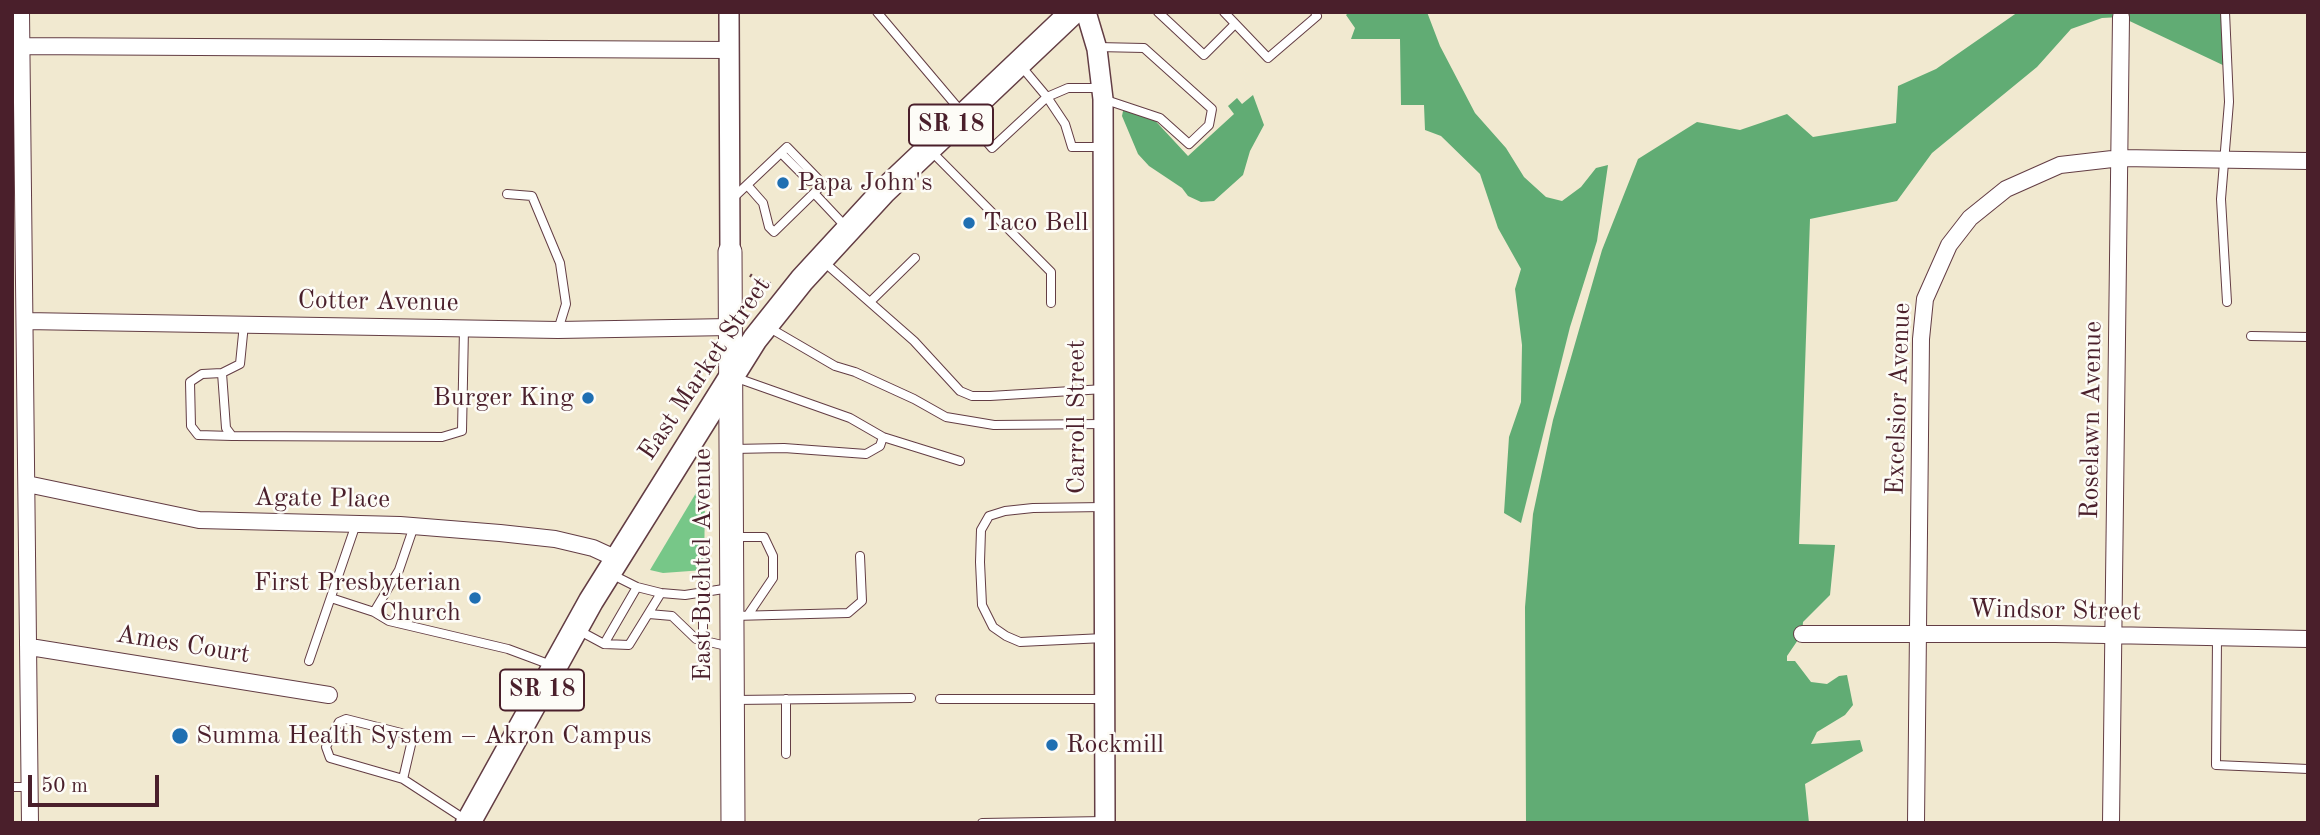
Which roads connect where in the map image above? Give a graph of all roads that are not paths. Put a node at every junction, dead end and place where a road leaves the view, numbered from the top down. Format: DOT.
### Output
graph roads {
  1 [pos="21,12"];
  2 [pos="729,12"];
  3 [pos="877,12"];
  4 [pos="1073,12"];
  5 [pos="1086,12"];
  6 [pos="1158,12"];
  7 [pos="1224,12"];
  8 [pos="1315,12"];
  9 [pos="2225,12"];
  10 [pos="2121,17"];
  11 [pos="1235,24"];
  12 [pos="22,47"];
  13 [pos="1097,47"];
  14 [pos="729,50"];
  15 [pos="1018,63"];
  16 [pos="1103,94"];
  17 [pos="1047,97"];
  18 [pos="964,113"];
  19 [pos="18,124"];
  20 [pos="927,147"];
  21 [pos="1103,147"];
  22 [pos="2121,158"];
  23 [pos="2222,159"];
  24 [pos="2308,161"];
  25 [pos="748,186"];
  26 [pos="814,193"];
  27 [pos="506,194"];
  28 [pos="730,201"];
  29 [pos="848,229"];
  30 [pos="730,252"];
  31 [pos="915,258"];
  32 [pos="821,259"];
  33 [pos="872,301"];
  34 [pos="2227,302"];
  35 [pos="1051,303"];
  36 [pos="25,321"];
  37 [pos="244,324"];
  38 [pos="765,325"];
  39 [pos="730,327"];
  40 [pos="464,328"];
  41 [pos="558,330"];
  42 [pos="2251,336"];
  43 [pos="2308,337"];
  44 [pos="222,373"];
  45 [pos="730,376"];
  46 [pos="1104,390"];
  47 [pos="1104,424"];
  48 [pos="232,436"];
  49 [pos="883,437"];
  50 [pos="730,449"];
  51 [pos="960,461"];
  52 [pos="27,484"];
  53 [pos="1104,507"];
  54 [pos="356,524"];
  55 [pos="414,526"];
  56 [pos="731,537"];
  57 [pos="860,556"];
  58 [pos="613,566"];
  59 [pos="637,587"];
  60 [pos="731,588"];
  61 [pos="661,593"];
  62 [pos="703,593"];
  63 [pos="331,598"];
  64 [pos="374,612"];
  65 [pos="649,614"];
  66 [pos="739,616"];
  67 [pos="576,629"];
  68 [pos="1802,634"];
  69 [pos="1918,635"];
  70 [pos="2112,636"];
  71 [pos="1104,638"];
  72 [pos="2217,638"];
  73 [pos="2308,639"];
  74 [pos="704,640"];
  75 [pos="604,644"];
  76 [pos="30,647"];
  77 [pos="731,647"];
  78 [pos="309,662"];
  79 [pos="555,667"];
  80 [pos="329,695"];
  81 [pos="911,698"];
  82 [pos="786,699"];
  83 [pos="940,699"];
  84 [pos="1104,699"];
  85 [pos="731,700"];
  86 [pos="786,754"];
  87 [pos="2308,769"];
  88 [pos="403,779"];
  89 [pos="12,787"];
  90 [pos="30,787"];
  91 [pos="469,822"];
  92 [pos="1105,822"];
  93 [pos="30,823"];
  94 [pos="733,823"];
  95 [pos="982,823"];
  96 [pos="1916,823"];
  97 [pos="2111,823"];
  1 -- 12 [label="street"];
  2 -- 14 [label="street, East Buchtel Avenue"];
  3 -- 18 [label="lane"];
  4 -- 15 [label="main road, East Market Street / SR 18"];
  5 -- 13 [label="street, Carroll Street"];
  6 -- 11 [label="lane"];
  7 -- 11 [label="lane"];
  8 -- 11 [label="lane"];
  9 -- 23 [label="lane"];
  10 -- 22 [label="street, Roselawn Avenue"];
  12 -- 14 [label="street"];
  12 -- 19 [label="street"];
  13 -- 16 [label="street, Carroll Street"];
  13 -- 16 [label="lane"];
  14 -- 28 [label="street, East Buchtel Avenue"];
  15 -- 17 [label="lane"];
  15 -- 18 [label="main road, East Market Street / SR 18"];
  16 -- 17 [label="lane"];
  16 -- 21 [label="street, Carroll Street"];
  17 -- 18 [label="lane"];
  17 -- 21 [label="lane"];
  18 -- 20 [label="main road, East Market Street / SR 18"];
  19 -- 36 [label="street"];
  20 -- 29 [label="main road, East Market Street / SR 18"];
  20 -- 35 [label="lane"];
  21 -- 46 [label="street, Carroll Street"];
  22 -- 23 [label="street, Excelsior Avenue"];
  22 -- 69 [label="street, Excelsior Avenue"];
  22 -- 70 [label="street, Roselawn Avenue"];
  23 -- 24 [label="street, Excelsior Avenue"];
  23 -- 34 [label="lane"];
  25 -- 26 [label="lane"];
  25 -- 26 [label="lane"];
  25 -- 28 [label="lane"];
  26 -- 29 [label="lane"];
  27 -- 41 [label="lane"];
  28 -- 30 [label="street, East Buchtel Avenue"];
  29 -- 32 [label="main road, East Market Street / SR 18"];
  30 -- 39 [label="main road, East Buchtel Avenue"];
  31 -- 33 [label="lane"];
  32 -- 33 [label="lane"];
  32 -- 38 [label="main road, East Market Street / SR 18"];
  33 -- 46 [label="lane"];
  36 -- 37 [label="street, Cotter Avenue"];
  36 -- 52 [label="street"];
  37 -- 40 [label="street, Cotter Avenue"];
  37 -- 44 [label="lane"];
  38 -- 45 [label="main road, East Market Street / SR 18"];
  38 -- 47 [label="lane"];
  39 -- 41 [label="street, Cotter Avenue"];
  39 -- 45 [label="main road, East Buchtel Avenue"];
  40 -- 41 [label="street, Cotter Avenue"];
  40 -- 48 [label="lane"];
  42 -- 43 [label="lane"];
  44 -- 48 [label="lane"];
  44 -- 48 [label="lane"];
  45 -- 49 [label="lane"];
  45 -- 50 [label="main road, East Buchtel Avenue"];
  45 -- 58 [label="main road, East Market Street / SR 18"];
  46 -- 47 [label="street, Carroll Street"];
  47 -- 53 [label="street, Carroll Street"];
  49 -- 50 [label="lane"];
  49 -- 51 [label="lane"];
  50 -- 56 [label="main road, East Buchtel Avenue"];
  52 -- 54 [label="street, Agate Place"];
  52 -- 76 [label="street"];
  53 -- 71 [label="street, Carroll Street"];
  53 -- 71 [label="lane"];
  54 -- 55 [label="street, Agate Place"];
  54 -- 63 [label="lane"];
  55 -- 58 [label="street, Agate Place"];
  55 -- 64 [label="lane"];
  56 -- 60 [label="main road, East Buchtel Avenue"];
  56 -- 66 [label="lane"];
  57 -- 66 [label="lane"];
  58 -- 59 [label="lane"];
  58 -- 67 [label="main road, East Market Street / SR 18"];
  59 -- 61 [label="lane"];
  59 -- 75 [label="lane"];
  60 -- 62 [label="lane"];
  60 -- 66 [label="main road, East Buchtel Avenue"];
  61 -- 62 [label="lane"];
  61 -- 65 [label="lane"];
  62 -- 74 [label="lane"];
  63 -- 64 [label="lane"];
  63 -- 78 [label="lane"];
  64 -- 79 [label="lane"];
  65 -- 74 [label="lane"];
  65 -- 75 [label="lane"];
  66 -- 77 [label="main road, East Buchtel Avenue"];
  67 -- 75 [label="lane"];
  67 -- 79 [label="main road, East Market Street / SR 18"];
  68 -- 69 [label="street, Windsor Street"];
  69 -- 70 [label="street, Windsor Street"];
  69 -- 96 [label="street, Excelsior Avenue"];
  70 -- 72 [label="street, Windsor Street"];
  70 -- 97 [label="street, Roselawn Avenue"];
  71 -- 84 [label="street, Carroll Street"];
  72 -- 73 [label="street, Windsor Street"];
  72 -- 87 [label="lane"];
  74 -- 77 [label="lane"];
  76 -- 80 [label="street, Ames Court"];
  76 -- 90 [label="street"];
  77 -- 85 [label="main road, East Buchtel Avenue"];
  79 -- 91 [label="main road, East Market Street / SR 18"];
  81 -- 82 [label="lane"];
  82 -- 85 [label="lane"];
  82 -- 86 [label="lane"];
  83 -- 84 [label="lane"];
  84 -- 92 [label="street, Carroll Street"];
  85 -- 94 [label="main road, East Buchtel Avenue"];
  88 -- 88 [label="lane"];
  88 -- 91 [label="lane"];
  89 -- 90 [label="lane"];
  90 -- 93 [label="street"];
  92 -- 95 [label="lane"];
}
